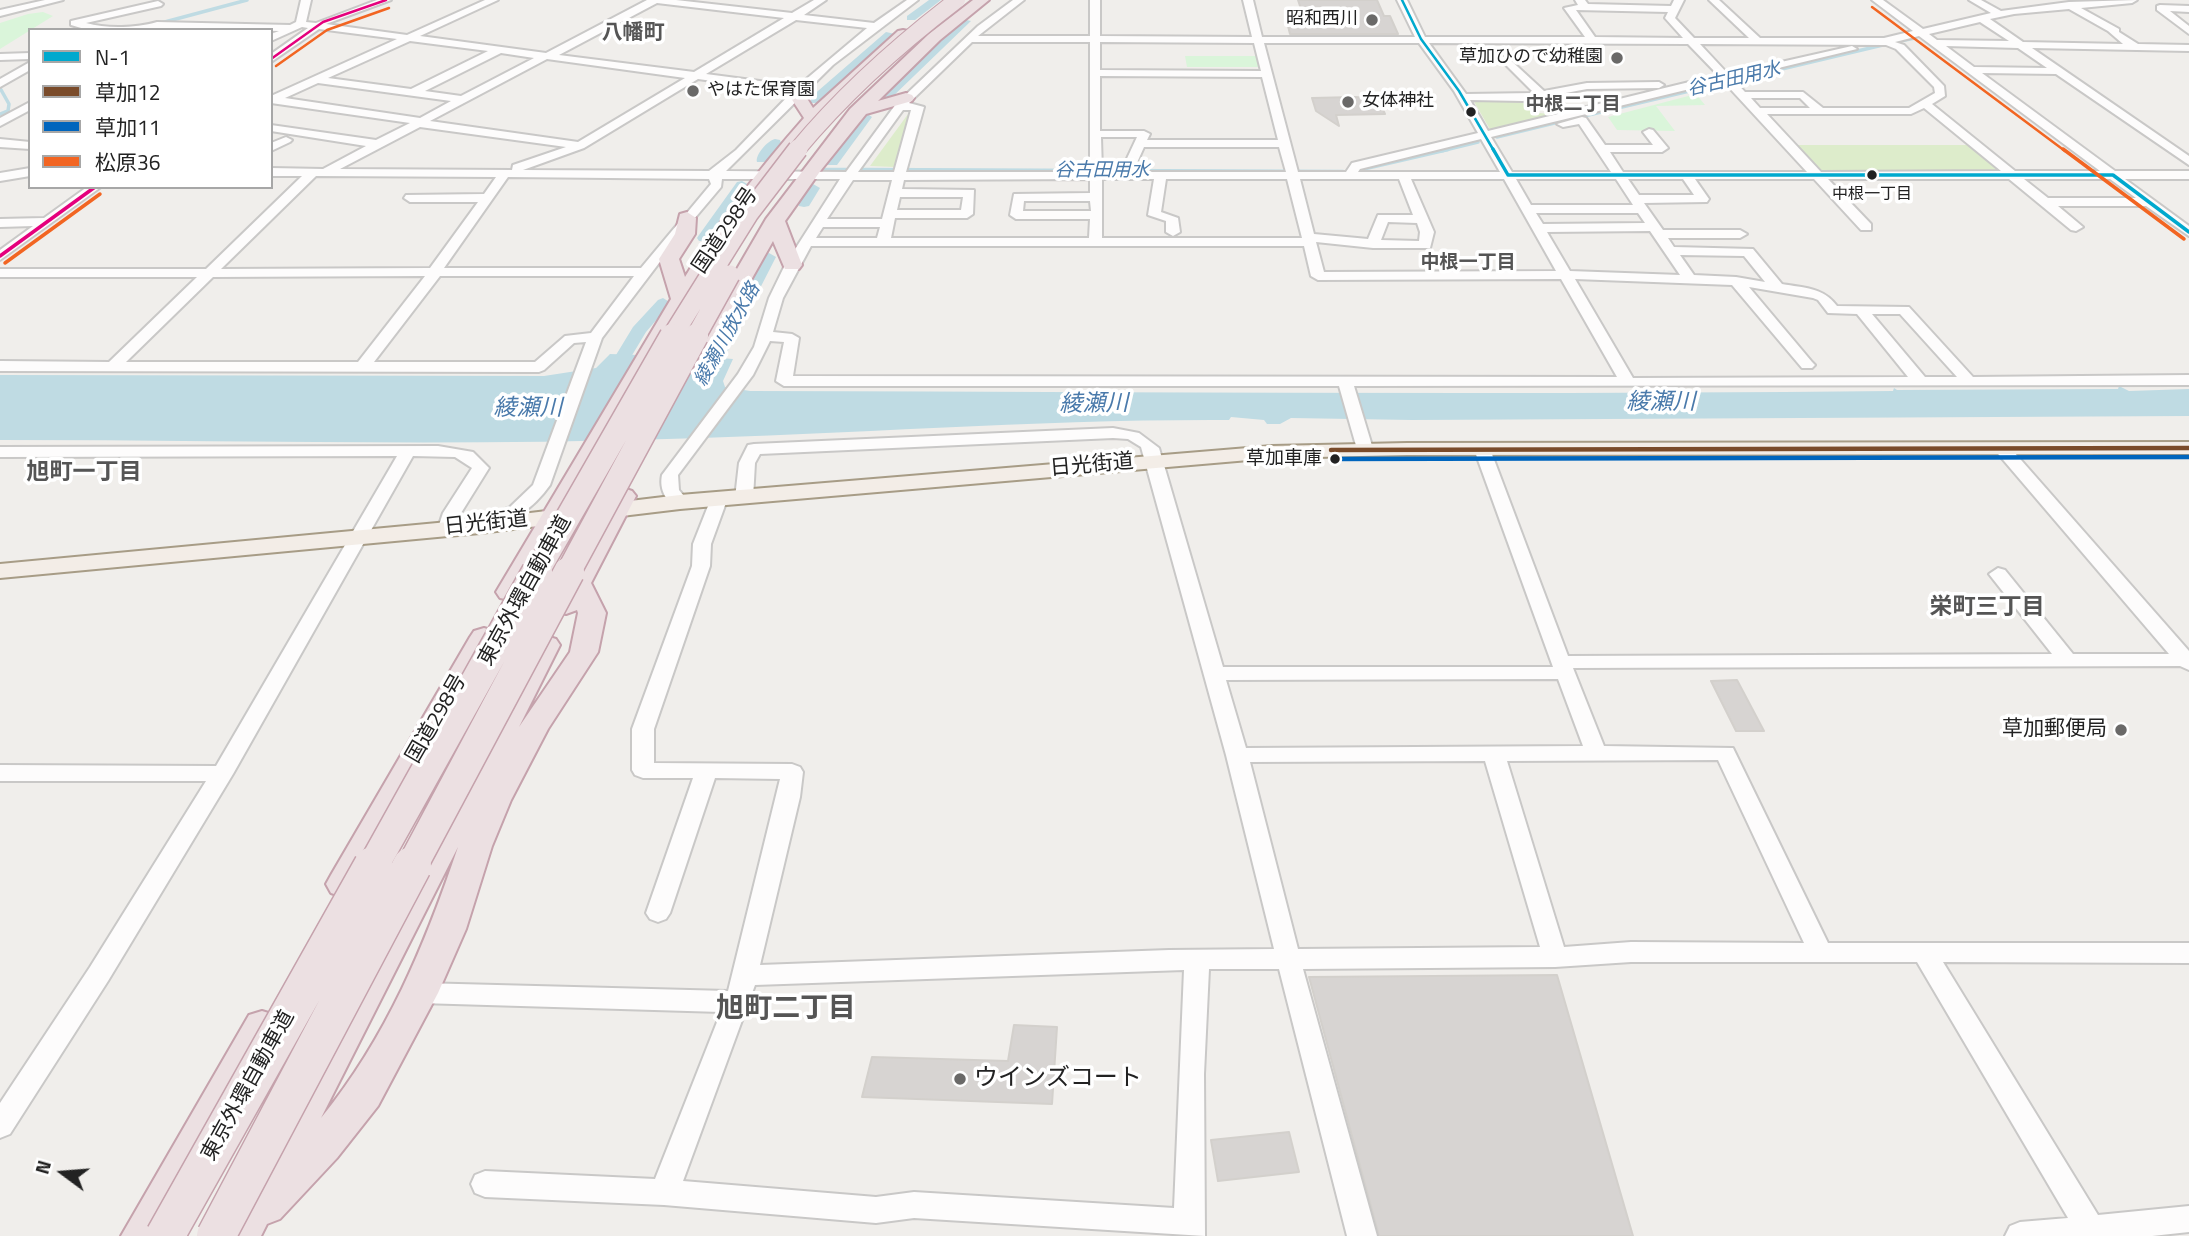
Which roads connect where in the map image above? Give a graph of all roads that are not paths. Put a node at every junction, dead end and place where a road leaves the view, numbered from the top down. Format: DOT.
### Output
graph roads {
  1 [pos="58,0"];
  2 [pos="306,0"];
  3 [pos="386,0"];
  4 [pos="493,0"];
  5 [pos="655,0"];
  6 [pos="821,0"];
  7 [pos="913,0"];
  8 [pos="948,0"];
  9 [pos="1019,0"];
  10 [pos="1095,0"];
  11 [pos="1248,0"];
  12 [pos="1402,0"];
  13 [pos="1714,0"];
  14 [pos="1877,0"];
  15 [pos="1974,0"];
  16 [pos="2132,0"];
  17 [pos="154,2"];
  18 [pos="971,2"];
  19 [pos="1583,3"];
  20 [pos="1677,5"];
  21 [pos="2069,5"];
  22 [pos="2189,9"];
  23 [pos="169,10"];
  24 [pos="0,13"];
  25 [pos="1998,14"];
  26 [pos="795,16"];
  27 [pos="1983,19"];
  28 [pos="916,24"];
  29 [pos="297,26"];
  30 [pos="318,26"];
  31 [pos="876,26"];
  32 [pos="93,28"];
  33 [pos="159,28"];
  34 [pos="2189,31"];
  35 [pos="976,34"];
  36 [pos="1922,34"];
  37 [pos="273,37"];
  38 [pos="410,38"];
  39 [pos="1421,39"];
  40 [pos="1591,39"];
  41 [pos="1689,39"];
  42 [pos="1094,40"];
  43 [pos="1257,40"];
  44 [pos="1757,40"];
  45 [pos="1780,40"];
  46 [pos="1890,43"];
  47 [pos="1935,43"];
  48 [pos="2021,45"];
  49 [pos="2137,48"];
  50 [pos="2189,48"];
  51 [pos="499,50"];
  52 [pos="1181,51"];
  53 [pos="28,56"];
  54 [pos="547,56"];
  55 [pos="0,57"];
  56 [pos="1815,57"];
  57 [pos="273,58"];
  58 [pos="1506,59"];
  59 [pos="28,66"];
  60 [pos="1263,66"];
  61 [pos="1094,68"];
  62 [pos="1972,70"];
  63 [pos="2058,71"];
  64 [pos="697,75"];
  65 [pos="1725,78"];
  66 [pos="318,80"];
  67 [pos="0,84"];
  68 [pos="1690,85"];
  69 [pos="412,93"];
  70 [pos="800,93"];
  71 [pos="1542,95"];
  72 [pos="1741,95"];
  73 [pos="1462,97"];
  74 [pos="460,99"];
  75 [pos="273,100"];
  76 [pos="273,100"];
  77 [pos="903,102"];
  78 [pos="1924,103"];
  79 [pos="28,106"];
  80 [pos="1757,111"];
  81 [pos="1819,111"];
  82 [pos="856,112"];
  83 [pos="812,118"];
  84 [pos="419,122"];
  85 [pos="0,123"];
  86 [pos="273,128"];
  87 [pos="1649,132"];
  88 [pos="1094,134"];
  89 [pos="1487,139"];
  90 [pos="286,140"];
  91 [pos="0,143"];
  92 [pos="1283,143"];
  93 [pos="376,144"];
  94 [pos="1141,144"];
  95 [pos="28,146"];
  96 [pos="580,146"];
  97 [pos="273,147"];
  98 [pos="1602,149"];
  99 [pos="2189,161"];
  100 [pos="1129,167"];
  101 [pos="28,172"];
  102 [pos="273,172"];
  103 [pos="319,172"];
  104 [pos="505,172"];
  105 [pos="714,173"];
  106 [pos="765,174"];
  107 [pos="807,174"];
  108 [pos="850,175"];
  109 [pos="899,175"];
  110 [pos="1097,175"];
  111 [pos="1161,175"];
  112 [pos="1292,175"];
  113 [pos="1352,175"];
  114 [pos="1403,175"];
  115 [pos="1508,175"];
  116 [pos="1620,175"];
  117 [pos="1686,175"];
  118 [pos="1817,175"];
  119 [pos="2013,175"];
  120 [pos="2113,175"];
  121 [pos="2189,175"];
  122 [pos="0,177"];
  123 [pos="92,189"];
  124 [pos="896,193"];
  125 [pos="1097,197"];
  126 [pos="410,198"];
  127 [pos="488,198"];
  128 [pos="2046,202"];
  129 [pos="2148,202"];
  130 [pos="1641,204"];
  131 [pos="1528,209"];
  132 [pos="1097,215"];
  133 [pos="687,218"];
  134 [pos="775,219"];
  135 [pos="1420,219"];
  136 [pos="47,222"];
  137 [pos="0,223"];
  138 [pos="820,223"];
  139 [pos="2076,227"];
  140 [pos="887,228"];
  141 [pos="1539,228"];
  142 [pos="1866,228"];
  143 [pos="1658,230"];
  144 [pos="1173,232"];
  145 [pos="2189,232"];
  146 [pos="1740,234"];
  147 [pos="1096,237"];
  148 [pos="1309,240"];
  149 [pos="808,242"];
  150 [pos="1373,244"];
  151 [pos="1671,251"];
  152 [pos="0,256"];
  153 [pos="792,265"];
  154 [pos="435,272"];
  155 [pos="645,272"];
  156 [pos="0,273"];
  157 [pos="210,273"];
  158 [pos="1566,275"];
  159 [pos="1690,279"];
  160 [pos="1736,281"];
  161 [pos="1777,287"];
  162 [pos="681,298"];
  163 [pos="1861,310"];
  164 [pos="765,336"];
  165 [pos="592,343"];
  166 [pos="114,365"];
  167 [pos="364,365"];
  168 [pos="1807,365"];
  169 [pos="0,366"];
  170 [pos="745,375"];
  171 [pos="2189,380"];
  172 [pos="1920,381"];
  173 [pos="1969,381"];
  174 [pos="1345,382"];
  175 [pos="1627,382"];
  176 [pos="2189,448"];
  177 [pos="1365,449"];
  178 [pos="1482,449"];
  179 [pos="2001,449"];
  180 [pos="408,451"];
  181 [pos="0,452"];
  182 [pos="681,459"];
  183 [pos="1153,461"];
  184 [pos="744,498"];
  185 [pos="718,500"];
  186 [pos="680,502"];
  187 [pos="616,509"];
  188 [pos="553,516"];
  189 [pos="480,526"];
  190 [pos="447,528"];
  191 [pos="361,536"];
  192 [pos="0,570"];
  193 [pos="1998,574"];
  194 [pos="578,584"];
  195 [pos="2067,660"];
  196 [pos="2188,661"];
  197 [pos="1564,668"];
  198 [pos="1214,674"];
  199 [pos="1596,753"];
  200 [pos="1237,755"];
  201 [pos="1494,755"];
  202 [pos="0,773"];
  203 [pos="706,773"];
  204 [pos="222,774"];
  205 [pos="658,913"];
  206 [pos="1820,951"];
  207 [pos="1924,953"];
  208 [pos="2189,953"];
  209 [pos="1555,957"];
  210 [pos="1287,958"];
  211 [pos="1197,961"];
  212 [pos="746,975"];
  213 [pos="420,993"];
  214 [pos="738,1002"];
  215 [pos="0,1126"];
  216 [pos="485,1184"];
  217 [pos="664,1192"];
  218 [pos="2189,1219"];
  219 [pos="1189,1229"];
  220 [pos="2091,1229"];
  221 [pos="233,1234"];
  222 [pos="142,1236"];
  223 [pos="165,1236"];
  224 [pos="1362,1236"];
  225 [pos="2020,1236"];
  1 -- 24 [label="street"];
  2 -- 29 [label="street"];
  3 -- 30 [label="street"];
  4 -- 38 [label="street"];
  5 -- 26 [label="street"];
  5 -- 54 [label="street"];
  6 -- 26 [label="street"];
  7 -- 31 [label="street"];
  8 -- 28 [label="highway, 国道298号"];
  9 -- 35 [label="street"];
  10 -- 42 [label="street"];
  11 -- 43 [label="street"];
  12 -- 39 [label="street"];
  13 -- 44 [label="street"];
  14 -- 36 [label="street"];
  15 -- 25 [label="street"];
  16 -- 21 [label="street"];
  17 -- 23 [label="street"];
  17 -- 32 [label="street"];
  18 -- 35 [label="highway"];
  18 -- 82 [label="highway, 国道298号"];
  18 -- 221 [label="highway, 東京外環自動車道, bridge"];
  18 -- 223 [label="highway, 東京外環自動車道, bridge"];
  19 -- 20 [label="street"];
  19 -- 40 [label="street"];
  20 -- 41 [label="street"];
  21 -- 25 [label="street"];
  21 -- 49 [label="street"];
  22 -- 34 [label="street"];
  25 -- 27 [label="street"];
  26 -- 31 [label="street"];
  26 -- 64 [label="street"];
  27 -- 36 [label="street"];
  27 -- 48 [label="street"];
  28 -- 31 [label="highway"];
  28 -- 83 [label="highway, 国道298号"];
  29 -- 30 [label="street"];
  29 -- 33 [label="street"];
  29 -- 37 [label="street"];
  30 -- 38 [label="street"];
  30 -- 57 [label="street"];
  31 -- 70 [label="street"];
  35 -- 42 [label="street"];
  35 -- 77 [label="street"];
  36 -- 46 [label="street"];
  36 -- 47 [label="street"];
  38 -- 51 [label="street"];
  38 -- 66 [label="street"];
  39 -- 40 [label="street"];
  39 -- 43 [label="street"];
  39 -- 73 [label="street"];
  40 -- 41 [label="street"];
  41 -- 44 [label="street"];
  41 -- 65 [label="street"];
  42 -- 52 [label="street"];
  42 -- 61 [label="street"];
  43 -- 52 [label="street"];
  43 -- 60 [label="street"];
  44 -- 45 [label="street"];
  45 -- 46 [label="street"];
  45 -- 56 [label="street"];
  46 -- 47 [label="street"];
  46 -- 56 [label="street"];
  46 -- 78 [label="street"];
  47 -- 48 [label="street"];
  47 -- 62 [label="street"];
  48 -- 49 [label="street"];
  48 -- 63 [label="street"];
  49 -- 50 [label="street"];
  51 -- 54 [label="street"];
  51 -- 69 [label="street"];
  52 -- 61 [label="street"];
  53 -- 55 [label="street"];
  54 -- 64 [label="street"];
  54 -- 74 [label="street"];
  56 -- 65 [label="street"];
  58 -- 71 [label="street"];
  59 -- 67 [label="street"];
  60 -- 61 [label="street"];
  60 -- 92 [label="street"];
  61 -- 88 [label="street"];
  62 -- 63 [label="street"];
  62 -- 120 [label="street"];
  63 -- 99 [label="street"];
  64 -- 70 [label="street"];
  64 -- 96 [label="street"];
  65 -- 68 [label="street"];
  65 -- 72 [label="street"];
  66 -- 69 [label="street"];
  66 -- 75 [label="street"];
  68 -- 71 [label="street"];
  68 -- 89 [label="street"];
  69 -- 74 [label="street"];
  70 -- 83 [label="highway"];
  70 -- 105 [label="street"];
  71 -- 73 [label="street"];
  72 -- 80 [label="street"];
  72 -- 81 [label="street"];
  73 -- 89 [label="street"];
  74 -- 84 [label="street"];
  76 -- 84 [label="street"];
  77 -- 82 [label="highway"];
  77 -- 108 [label="street"];
  77 -- 109 [label="street"];
  78 -- 81 [label="street"];
  78 -- 119 [label="street"];
  79 -- 85 [label="street"];
  80 -- 81 [label="street"];
  80 -- 118 [label="street"];
  82 -- 107 [label="highway, 国道298号"];
  83 -- 106 [label="highway, 国道298号"];
  84 -- 93 [label="street"];
  84 -- 96 [label="street"];
  86 -- 93 [label="street"];
  87 -- 98 [label="street"];
  88 -- 94 [label="street"];
  88 -- 110 [label="street"];
  89 -- 98 [label="street"];
  89 -- 113 [label="street"];
  89 -- 115 [label="street"];
  90 -- 97 [label="street"];
  91 -- 95 [label="street"];
  92 -- 94 [label="street"];
  92 -- 112 [label="street"];
  93 -- 103 [label="street"];
  94 -- 100 [label="street"];
  96 -- 104 [label="street"];
  98 -- 116 [label="street"];
  101 -- 122 [label="street"];
  102 -- 103 [label="street"];
  103 -- 104 [label="street"];
  103 -- 157 [label="street"];
  104 -- 105 [label="street"];
  104 -- 127 [label="street"];
  105 -- 106 [label="street"];
  105 -- 133 [label="street"];
  106 -- 107 [label="street"];
  106 -- 162 [label="highway, 国道298号"];
  107 -- 108 [label="street"];
  107 -- 134 [label="highway, 国道298号"];
  108 -- 109 [label="street"];
  108 -- 138 [label="street"];
  109 -- 110 [label="street"];
  109 -- 124 [label="street"];
  110 -- 111 [label="street"];
  110 -- 125 [label="street"];
  111 -- 112 [label="street"];
  111 -- 144 [label="street"];
  112 -- 113 [label="street"];
  112 -- 148 [label="street"];
  113 -- 114 [label="street"];
  114 -- 115 [label="street"];
  114 -- 135 [label="street"];
  115 -- 116 [label="street"];
  115 -- 131 [label="street"];
  116 -- 117 [label="street"];
  116 -- 130 [label="street"];
  117 -- 118 [label="street"];
  117 -- 130 [label="street"];
  118 -- 119 [label="street"];
  118 -- 142 [label="street"];
  119 -- 120 [label="street"];
  119 -- 128 [label="street"];
  120 -- 121 [label="street"];
  120 -- 129 [label="street"];
  123 -- 136 [label="street"];
  124 -- 140 [label="street"];
  124 -- 140 [label="street"];
  125 -- 132 [label="street"];
  125 -- 132 [label="street"];
  126 -- 127 [label="street"];
  127 -- 154 [label="street"];
  128 -- 129 [label="street"];
  128 -- 139 [label="street"];
  129 -- 145 [label="street"];
  130 -- 131 [label="street"];
  130 -- 143 [label="street"];
  131 -- 141 [label="street"];
  132 -- 147 [label="street"];
  133 -- 155 [label="street"];
  133 -- 162 [label="highway"];
  134 -- 153 [label="highway"];
  134 -- 187 [label="highway, 国道298号"];
  135 -- 150 [label="street"];
  135 -- 150 [label="street"];
  136 -- 137 [label="street"];
  136 -- 152 [label="street"];
  138 -- 140 [label="street"];
  138 -- 149 [label="street"];
  140 -- 147 [label="street"];
  140 -- 149 [label="street"];
  141 -- 143 [label="street"];
  141 -- 158 [label="street"];
  143 -- 146 [label="street"];
  143 -- 151 [label="street"];
  147 -- 148 [label="street"];
  148 -- 150 [label="street"];
  148 -- 158 [label="street"];
  149 -- 153 [label="street"];
  151 -- 159 [label="street"];
  151 -- 161 [label="street"];
  153 -- 164 [label="street"];
  154 -- 155 [label="street"];
  154 -- 157 [label="street"];
  154 -- 167 [label="street"];
  155 -- 165 [label="street"];
  156 -- 157 [label="street"];
  157 -- 166 [label="street"];
  158 -- 159 [label="street"];
  158 -- 175 [label="street"];
  159 -- 160 [label="street"];
  160 -- 161 [label="street"];
  160 -- 168 [label="street"];
  161 -- 163 [label="street"];
  162 -- 188 [label="highway, 国道298号"];
  163 -- 172 [label="street"];
  163 -- 173 [label="street"];
  164 -- 170 [label="street"];
  164 -- 174 [label="street"];
  165 -- 167 [label="street"];
  165 -- 189 [label="street"];
  166 -- 167 [label="street"];
  166 -- 169 [label="street"];
  170 -- 182 [label="street"];
  171 -- 173 [label="street"];
  172 -- 173 [label="street"];
  172 -- 175 [label="street"];
  174 -- 175 [label="street"];
  174 -- 177 [label="street"];
  176 -- 179 [label="main road, 日光街道"];
  177 -- 178 [label="main road, 日光街道"];
  177 -- 183 [label="main road, 日光街道"];
  178 -- 179 [label="main road, 日光街道"];
  178 -- 197 [label="street"];
  179 -- 196 [label="street"];
  180 -- 181 [label="street"];
  180 -- 190 [label="street"];
  180 -- 191 [label="street"];
  182 -- 186 [label="street"];
  183 -- 184 [label="main road, 日光街道"];
  183 -- 184 [label="street"];
  183 -- 198 [label="street"];
  184 -- 185 [label="main road, 日光街道"];
  185 -- 186 [label="main road, 日光街道"];
  185 -- 203 [label="street"];
  186 -- 187 [label="main road, 日光街道"];
  187 -- 188 [label="main road, 日光街道"];
  187 -- 194 [label="highway, 国道298号"];
  188 -- 189 [label="main road, 日光街道"];
  188 -- 222 [label="highway, 国道298号"];
  189 -- 190 [label="main road, 日光街道"];
  190 -- 191 [label="main road, 日光街道"];
  191 -- 192 [label="main road, 日光街道"];
  191 -- 204 [label="street"];
  193 -- 195 [label="street"];
  194 -- 213 [label="highway"];
  194 -- 221 [label="highway, 国道298号"];
  195 -- 196 [label="street"];
  195 -- 197 [label="street"];
  197 -- 198 [label="street"];
  197 -- 199 [label="street"];
  198 -- 200 [label="street"];
  199 -- 201 [label="street"];
  199 -- 206 [label="street"];
  200 -- 201 [label="street"];
  200 -- 210 [label="street"];
  201 -- 209 [label="street"];
  202 -- 204 [label="street"];
  203 -- 205 [label="street"];
  203 -- 212 [label="street"];
  204 -- 215 [label="street"];
  206 -- 207 [label="street"];
  206 -- 209 [label="street"];
  207 -- 208 [label="street"];
  207 -- 220 [label="street"];
  209 -- 210 [label="street"];
  210 -- 211 [label="street"];
  210 -- 224 [label="street"];
  211 -- 212 [label="street"];
  211 -- 219 [label="street"];
  212 -- 214 [label="street"];
  213 -- 214 [label="street"];
  213 -- 221 [label="highway"];
  214 -- 217 [label="street"];
  216 -- 217 [label="street"];
  217 -- 219 [label="street"];
  218 -- 220 [label="street"];
  220 -- 225 [label="street"];
}
